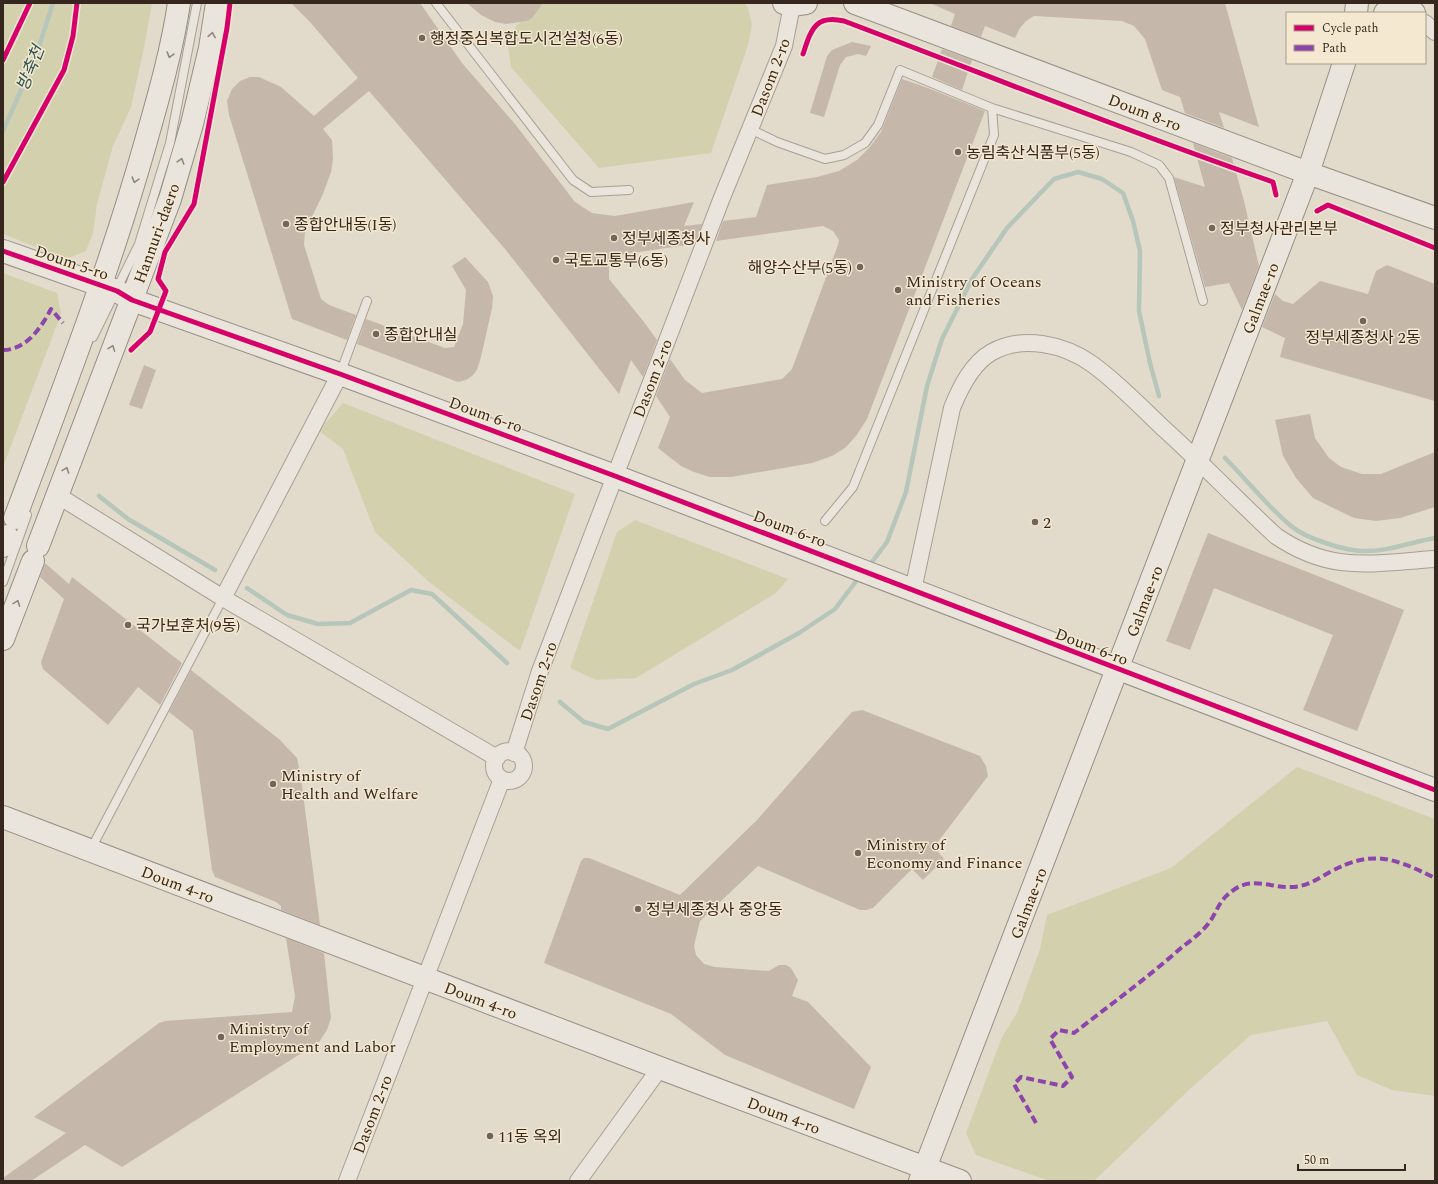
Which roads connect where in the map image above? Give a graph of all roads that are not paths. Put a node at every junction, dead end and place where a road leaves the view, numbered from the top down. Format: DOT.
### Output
graph roads {
  1 [pos="179,3"];
  2 [pos="197,3"];
  3 [pos="217,3"];
  4 [pos="436,3"];
  5 [pos="855,3"];
  6 [pos="1404,3"];
  7 [pos="794,4"];
  8 [pos="1413,12"];
  9 [pos="1426,24"];
  10 [pos="1435,32"];
  11 [pos="1344,64"];
  12 [pos="992,108"];
  13 [pos="750,129"];
  14 [pos="1308,173"];
  15 [pos="629,190"];
  16 [pos="1435,218"];
  17 [pos="3,251"];
  18 [pos="117,292"];
  19 [pos="367,301"];
  20 [pos="1203,301"];
  21 [pos="90,344"];
  22 [pos="340,374"];
  23 [pos="1198,459"];
  24 [pos="615,476"];
  25 [pos="56,495"];
  26 [pos="825,521"];
  27 [pos="14,526"];
  28 [pos="1435,559"];
  29 [pos="3,582"];
  30 [pos="913,590"];
  31 [pos="223,598"];
  32 [pos="3,639"];
  33 [pos="1118,670"];
  34 [pos="514,753"];
  35 [pos="497,758"];
  36 [pos="502,779"];
  37 [pos="1435,790"];
  38 [pos="3,816"];
  39 [pos="91,850"];
  40 [pos="425,978"];
  41 [pos="660,1068"];
  42 [pos="922,1174"];
  43 [pos="347,1181"];
  44 [pos="578,1181"];
  45 [pos="960,1181"];
  1 -- 18 [label="street, Hannuri-daero, one-way"];
  2 -- 18 [label="lane"];
  18 -- 3 [label="street, Hannuri-daero, one-way"];
  4 -- 15 [label="lane"];
  5 -- 14 [label="street, Doum 8-ro"];
  6 -- 8 [label="street"];
  7 -- 13 [label="street, Dasom 2-ro"];
  9 -- 10 [label="street"];
  11 -- 14 [label="street, Galmae-ro"];
  12 -- 13 [label="lane"];
  12 -- 20 [label="lane"];
  12 -- 26 [label="lane"];
  13 -- 24 [label="street, Dasom 2-ro"];
  14 -- 16 [label="street, Doum 8-ro"];
  14 -- 23 [label="street, Galmae-ro"];
  17 -- 18 [label="street, Doum 5-ro"];
  18 -- 21 [label="lane"];
  18 -- 22 [label="street, Doum 6-ro"];
  25 -- 18 [label="street, Hannuri-daero, one-way"];
  18 -- 27 [label="street, Hannuri-daero"];
  19 -- 22 [label="lane"];
  22 -- 24 [label="street, Doum 6-ro"];
  22 -- 31 [label="street"];
  23 -- 28 [label="street"];
  23 -- 30 [label="street"];
  23 -- 33 [label="street, Galmae-ro"];
  24 -- 30 [label="street, Doum 6-ro"];
  24 -- 34 [label="street, Dasom 2-ro"];
  25 -- 31 [label="street"];
  32 -- 25 [label="street, Hannuri-daero, one-way"];
  27 -- 29 [label="lane"];
  30 -- 33 [label="street, Doum 6-ro"];
  31 -- 35 [label="street"];
  31 -- 39 [label="lane"];
  33 -- 37 [label="street, Doum 6-ro"];
  33 -- 42 [label="street, Galmae-ro"];
  34 -- 35 [label="street"];
  34 -- 36 [label="street"];
  35 -- 36 [label="street"];
  36 -- 40 [label="street, Dasom 2-ro"];
  38 -- 39 [label="street, Doum 4-ro"];
  39 -- 40 [label="street, Doum 4-ro"];
  40 -- 41 [label="street, Doum 4-ro"];
  40 -- 43 [label="street, Dasom 2-ro"];
  41 -- 42 [label="street, Doum 4-ro"];
  41 -- 44 [label="street"];
  42 -- 45 [label="street, Doum 4-ro"];
}
